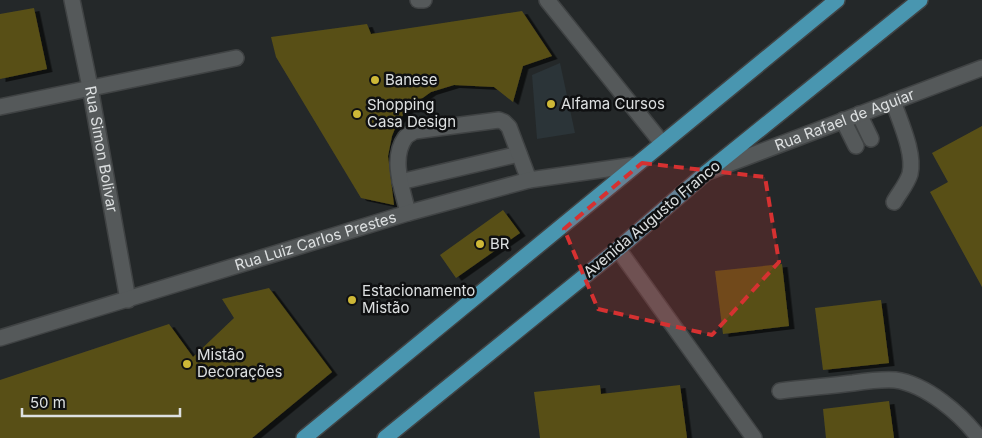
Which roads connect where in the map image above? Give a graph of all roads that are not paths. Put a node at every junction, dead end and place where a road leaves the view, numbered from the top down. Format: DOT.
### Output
graph roads {
  1 [pos="72,0"];
  2 [pos="418,0"];
  3 [pos="424,0"];
  4 [pos="547,0"];
  5 [pos="837,0"];
  6 [pos="920,0"];
  7 [pos="236,58"];
  8 [pos="982,68"];
  9 [pos="90,87"];
  10 [pos="893,101"];
  11 [pos="0,107"];
  12 [pos="859,114"];
  13 [pos="843,120"];
  14 [pos="871,139"];
  15 [pos="662,143"];
  16 [pos="856,146"];
  17 [pos="520,154"];
  18 [pos="635,165"];
  19 [pos="706,172"];
  20 [pos="529,180"];
  21 [pos="400,182"];
  22 [pos="894,202"];
  23 [pos="408,213"];
  24 [pos="618,249"];
  25 [pos="128,300"];
  26 [pos="0,338"];
  27 [pos="780,391"];
  28 [pos="304,438"];
  29 [pos="385,438"];
  30 [pos="754,438"];
  31 [pos="979,438"];
  1 -- 9 [label="street, Rua Simon Bolivar"];
  2 -- 3 [label="street"];
  4 -- 15 [label="street"];
  5 -- 15 [label="main road"];
  6 -- 19 [label="main road, Avenida Augusto Franco"];
  7 -- 9 [label="street"];
  8 -- 10 [label="street, Rua Rafael de Aguiar"];
  9 -- 11 [label="street"];
  9 -- 25 [label="street, Rua Simon Bolivar"];
  10 -- 12 [label="street, Rua Rafael de Aguiar"];
  10 -- 22 [label="street"];
  12 -- 13 [label="street, Rua Rafael de Aguiar"];
  12 -- 14 [label="street"];
  13 -- 16 [label="street"];
  13 -- 19 [label="street, Rua Rafael de Aguiar"];
  15 -- 18 [label="main road"];
  17 -- 20 [label="street"];
  17 -- 21 [label="street"];
  17 -- 21 [label="street"];
  18 -- 20 [label="street, Rua Luiz Carlos Prestes"];
  18 -- 28 [label="main road"];
  19 -- 24 [label="main road, Avenida Augusto Franco"];
  20 -- 23 [label="street, Rua Luiz Carlos Prestes"];
  21 -- 23 [label="street"];
  23 -- 25 [label="street, Rua Luiz Carlos Prestes"];
  24 -- 29 [label="main road, Avenida Augusto Franco"];
  24 -- 30 [label="street"];
  25 -- 26 [label="street, Rua Luiz Carlos Prestes"];
  27 -- 31 [label="street"];
}
